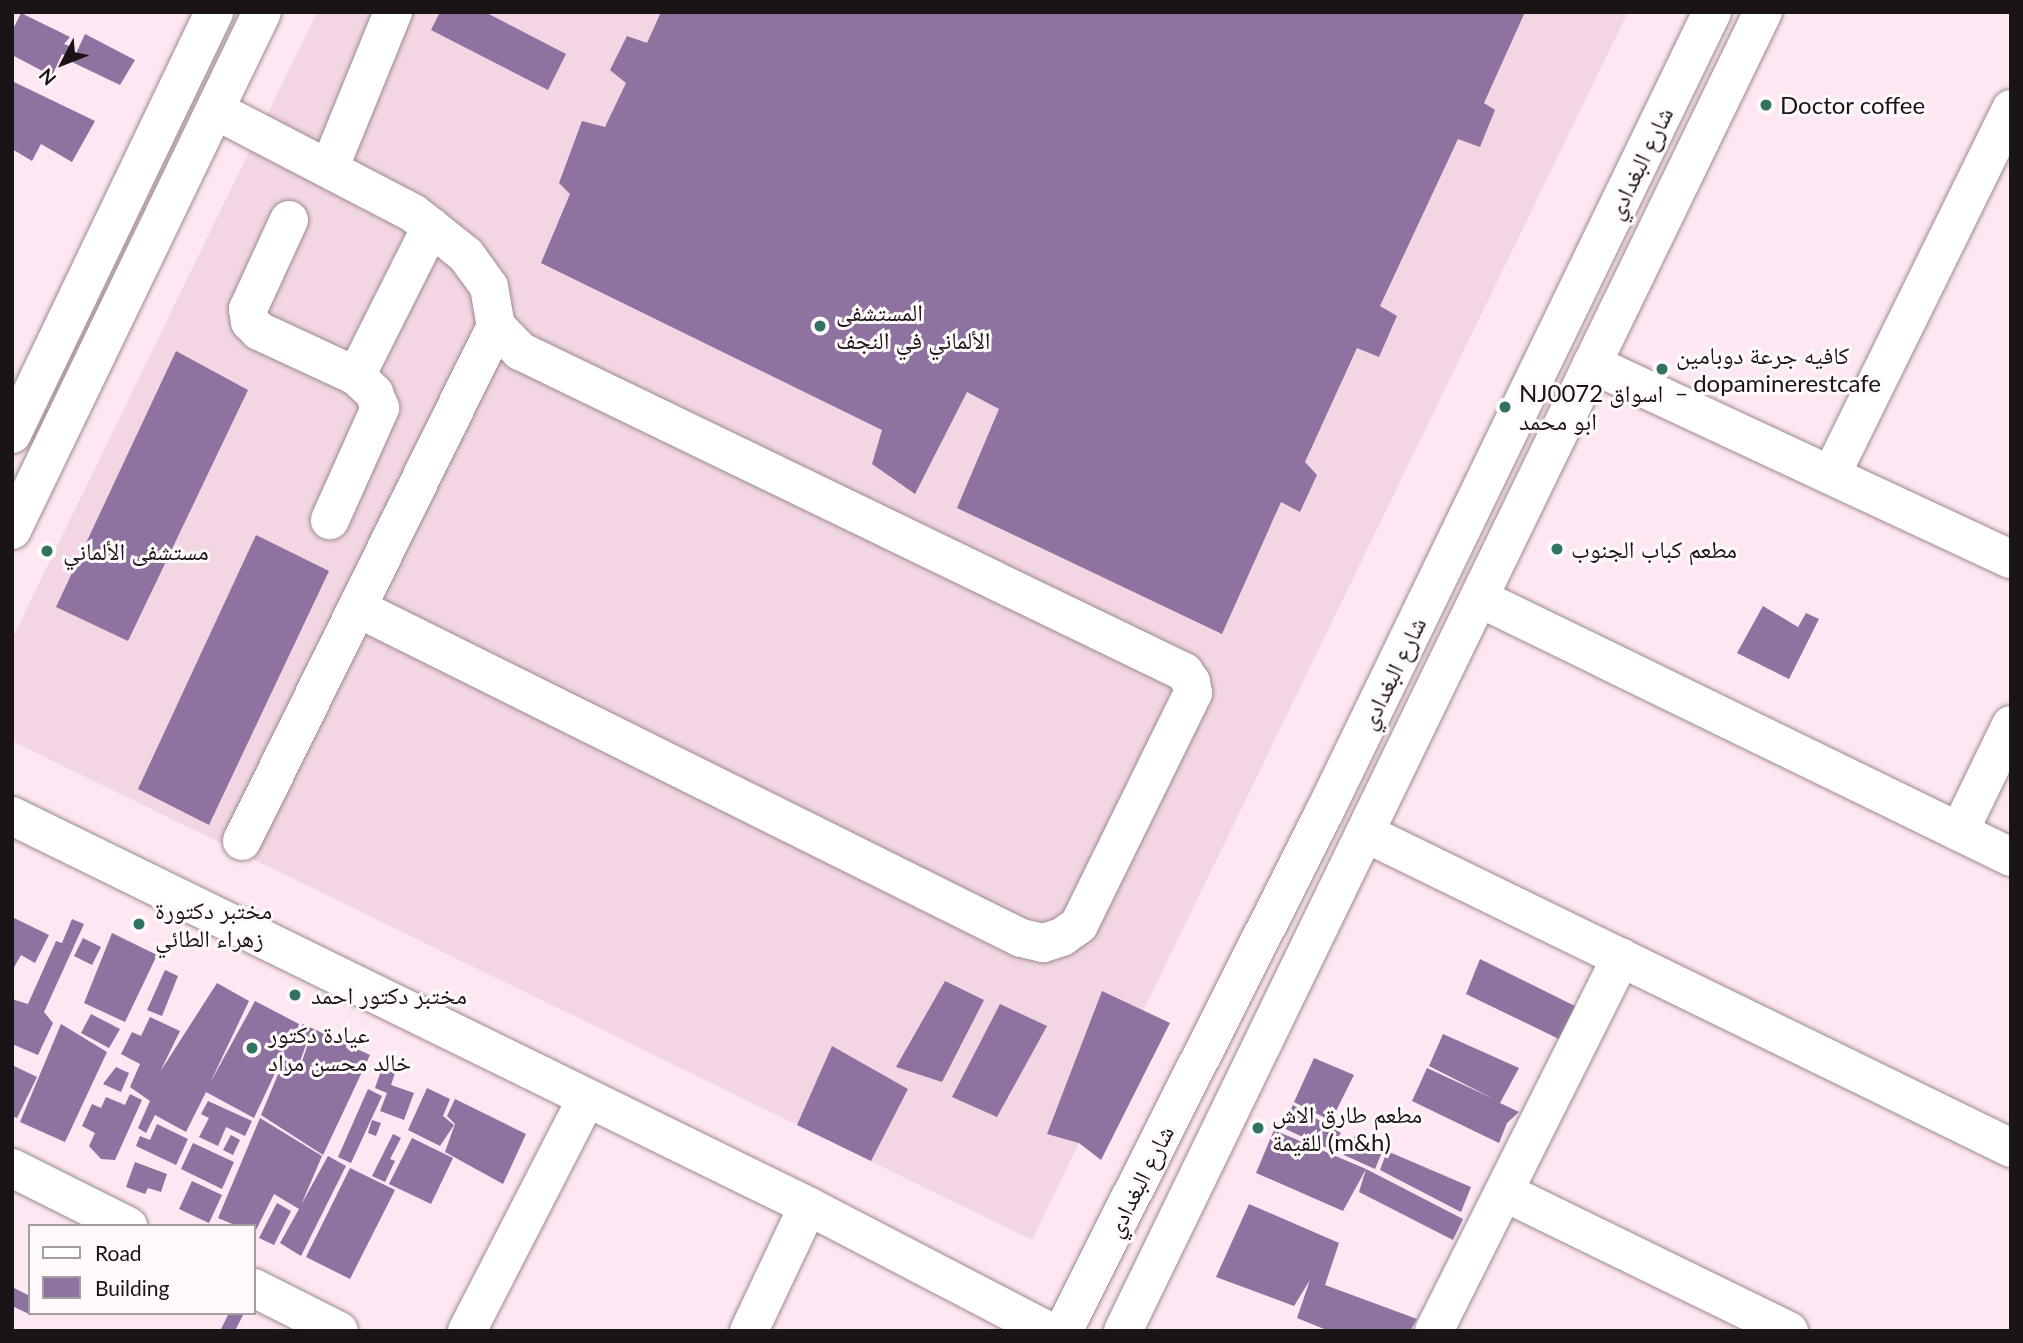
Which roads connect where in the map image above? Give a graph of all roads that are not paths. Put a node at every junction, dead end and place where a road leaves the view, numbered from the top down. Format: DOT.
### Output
graph roads {
  1 [pos="262,12"];
  2 [pos="393,12"];
  3 [pos="1712,12"];
  4 [pos="1763,12"];
  5 [pos="201,17"];
  6 [pos="1684,70"];
  7 [pos="1725,90"];
  8 [pos="2011,109"];
  9 [pos="215,110"];
  10 [pos="1646,148"];
  11 [pos="1688,168"];
  12 [pos="329,169"];
  13 [pos="289,220"];
  14 [pos="431,227"];
  15 [pos="496,326"];
  16 [pos="1592,365"];
  17 [pos="356,376"];
  18 [pos="12,434"];
  19 [pos="1831,475"];
  20 [pos="330,520"];
  21 [pos="12,530"];
  22 [pos="2011,559"];
  23 [pos="1479,598"];
  24 [pos="359,609"];
  25 [pos="2011,725"];
  26 [pos="12,816"];
  27 [pos="1959,832"];
  28 [pos="1365,833"];
  29 [pos="242,841"];
  30 [pos="2011,857"];
  31 [pos="1622,957"];
  32 [pos="587,1098"];
  33 [pos="2011,1148"];
  34 [pos="13,1169"];
  35 [pos="1504,1192"];
  36 [pos="808,1206"];
  37 [pos="124,1224"];
  38 [pos="256,1289"];
  39 [pos="339,1331"];
  40 [pos="467,1331"];
  41 [pos="749,1331"];
  42 [pos="1048,1331"];
  43 [pos="1063,1331"];
  44 [pos="1123,1331"];
  45 [pos="1434,1331"];
  46 [pos="1788,1331"];
  1 -- 9 [label="street"];
  2 -- 12 [label="street"];
  3 -- 6 [label="street, شارع البغدادي"];
  4 -- 7 [label="street, شارع البغدادي"];
  5 -- 18 [label="street"];
  6 -- 7 [label="street"];
  6 -- 10 [label="street, شارع البغدادي"];
  7 -- 11 [label="street, شارع البغدادي"];
  8 -- 19 [label="street"];
  9 -- 12 [label="street"];
  9 -- 21 [label="street"];
  10 -- 11 [label="street"];
  10 -- 43 [label="street, شارع البغدادي"];
  11 -- 16 [label="street, شارع البغدادي"];
  12 -- 14 [label="street"];
  13 -- 17 [label="street"];
  14 -- 15 [label="street"];
  14 -- 17 [label="street"];
  15 -- 24 [label="street"];
  15 -- 24 [label="street"];
  16 -- 19 [label="street"];
  16 -- 23 [label="street, شارع البغدادي"];
  17 -- 20 [label="street"];
  19 -- 22 [label="street"];
  23 -- 27 [label="street"];
  23 -- 28 [label="street, شارع البغدادي"];
  24 -- 29 [label="street"];
  25 -- 27 [label="street"];
  26 -- 32 [label="street"];
  27 -- 30 [label="street"];
  28 -- 31 [label="street"];
  28 -- 44 [label="street, شارع البغدادي"];
  31 -- 33 [label="street"];
  31 -- 35 [label="street"];
  32 -- 36 [label="street"];
  32 -- 40 [label="street"];
  34 -- 37 [label="street"];
  35 -- 45 [label="street"];
  35 -- 46 [label="street"];
  36 -- 41 [label="street"];
  36 -- 42 [label="street"];
  38 -- 39 [label="street"];
}
